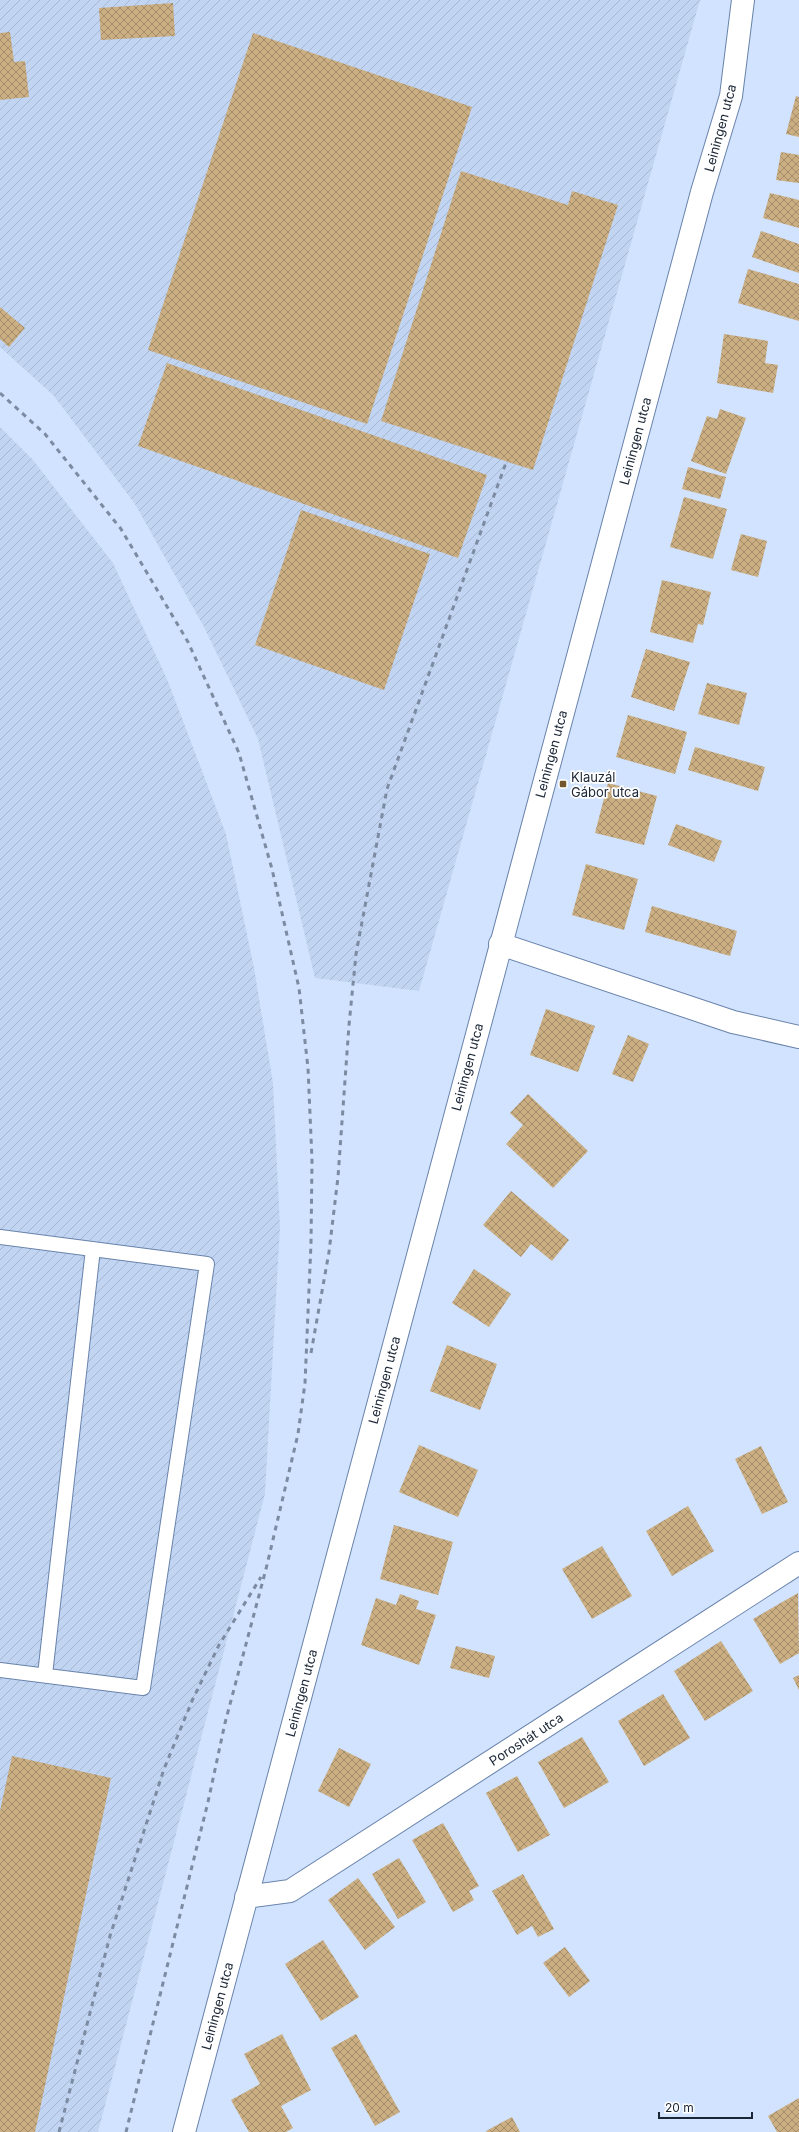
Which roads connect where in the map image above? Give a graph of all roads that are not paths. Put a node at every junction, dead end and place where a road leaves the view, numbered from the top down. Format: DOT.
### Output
graph roads {
  1 [pos="743,0"];
  2 [pos="500,944"];
  3 [pos="799,1037"];
  4 [pos="0,1237"];
  5 [pos="93,1250"];
  6 [pos="799,1563"];
  7 [pos="0,1670"];
  8 [pos="45,1675"];
  9 [pos="246,1897"];
  10 [pos="184,2132"];
  1 -- 2 [label="street, Leiningen utca"];
  2 -- 3 [label="street"];
  2 -- 9 [label="street, Leiningen utca"];
  4 -- 5 [label="lane"];
  5 -- 8 [label="lane"];
  5 -- 8 [label="lane"];
  6 -- 9 [label="street, Poroshát utca"];
  7 -- 8 [label="lane"];
  9 -- 10 [label="street, Leiningen utca"];
}
